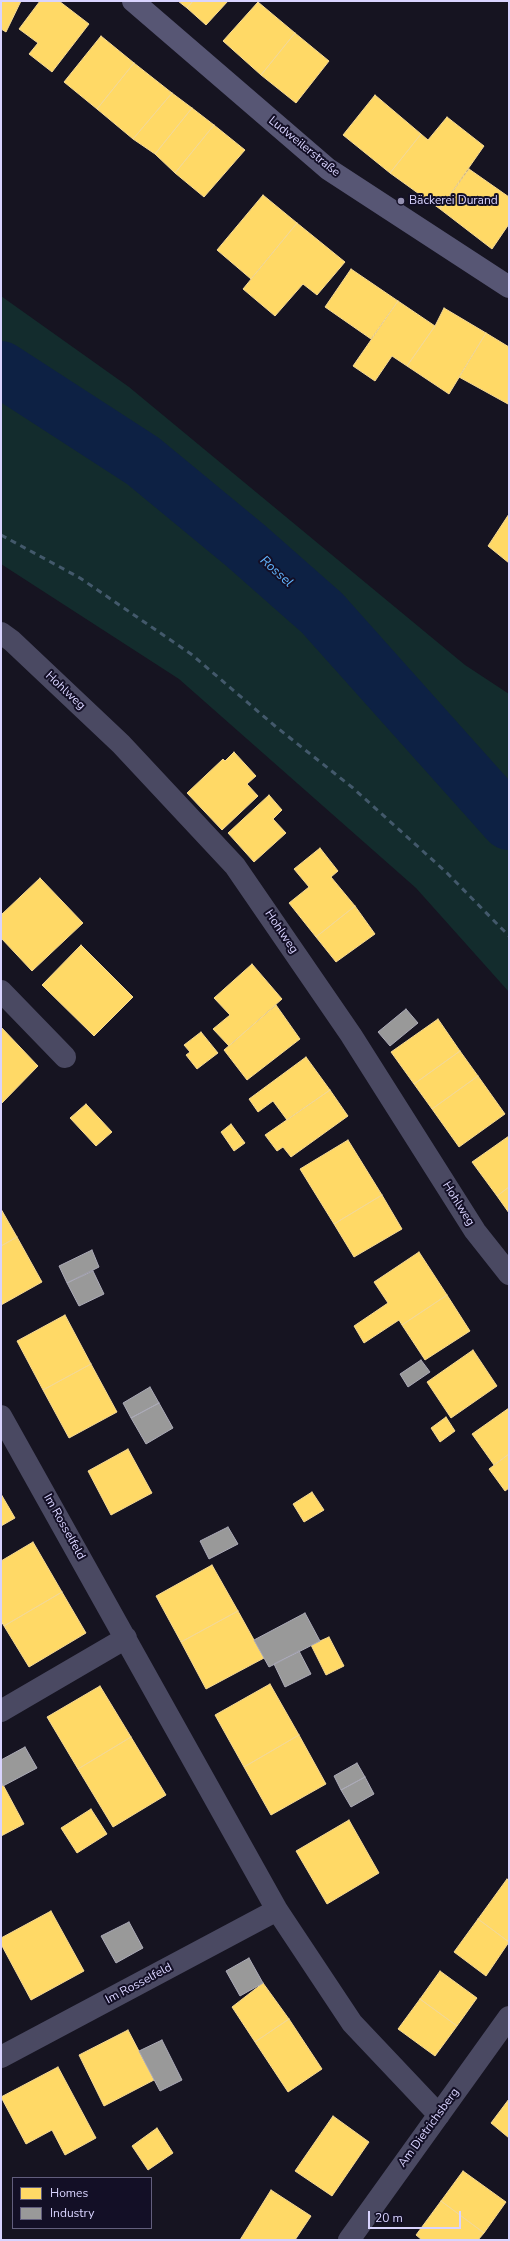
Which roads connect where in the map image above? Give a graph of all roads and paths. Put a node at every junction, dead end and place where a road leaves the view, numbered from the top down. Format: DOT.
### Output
graph roads {
  1 [pos="133,1"];
  2 [pos="509,287"];
  3 [pos="1,633"];
  4 [pos="1,991"];
  5 [pos="65,1057"];
  6 [pos="509,1274"];
  7 [pos="1,1416"];
  8 [pos="126,1638"];
  9 [pos="1,1710"];
  10 [pos="277,1910"];
  11 [pos="509,2017"];
  12 [pos="1,2057"];
  13 [pos="439,2115"];
  14 [pos="349,2240"];
  1 -- 2 [label="main road, Ludweilerstraße"];
  3 -- 6 [label="street, Hohlweg"];
  4 -- 5 [label="street"];
  7 -- 8 [label="street, Im Rosselfeld"];
  8 -- 9 [label="street"];
  8 -- 10 [label="street, Im Rosselfeld"];
  10 -- 12 [label="street, Im Rosselfeld"];
  10 -- 13 [label="street, Im Rosselfeld"];
  11 -- 13 [label="street, Am Dietrichsberg"];
  13 -- 14 [label="street, Am Dietrichsberg"];
}
